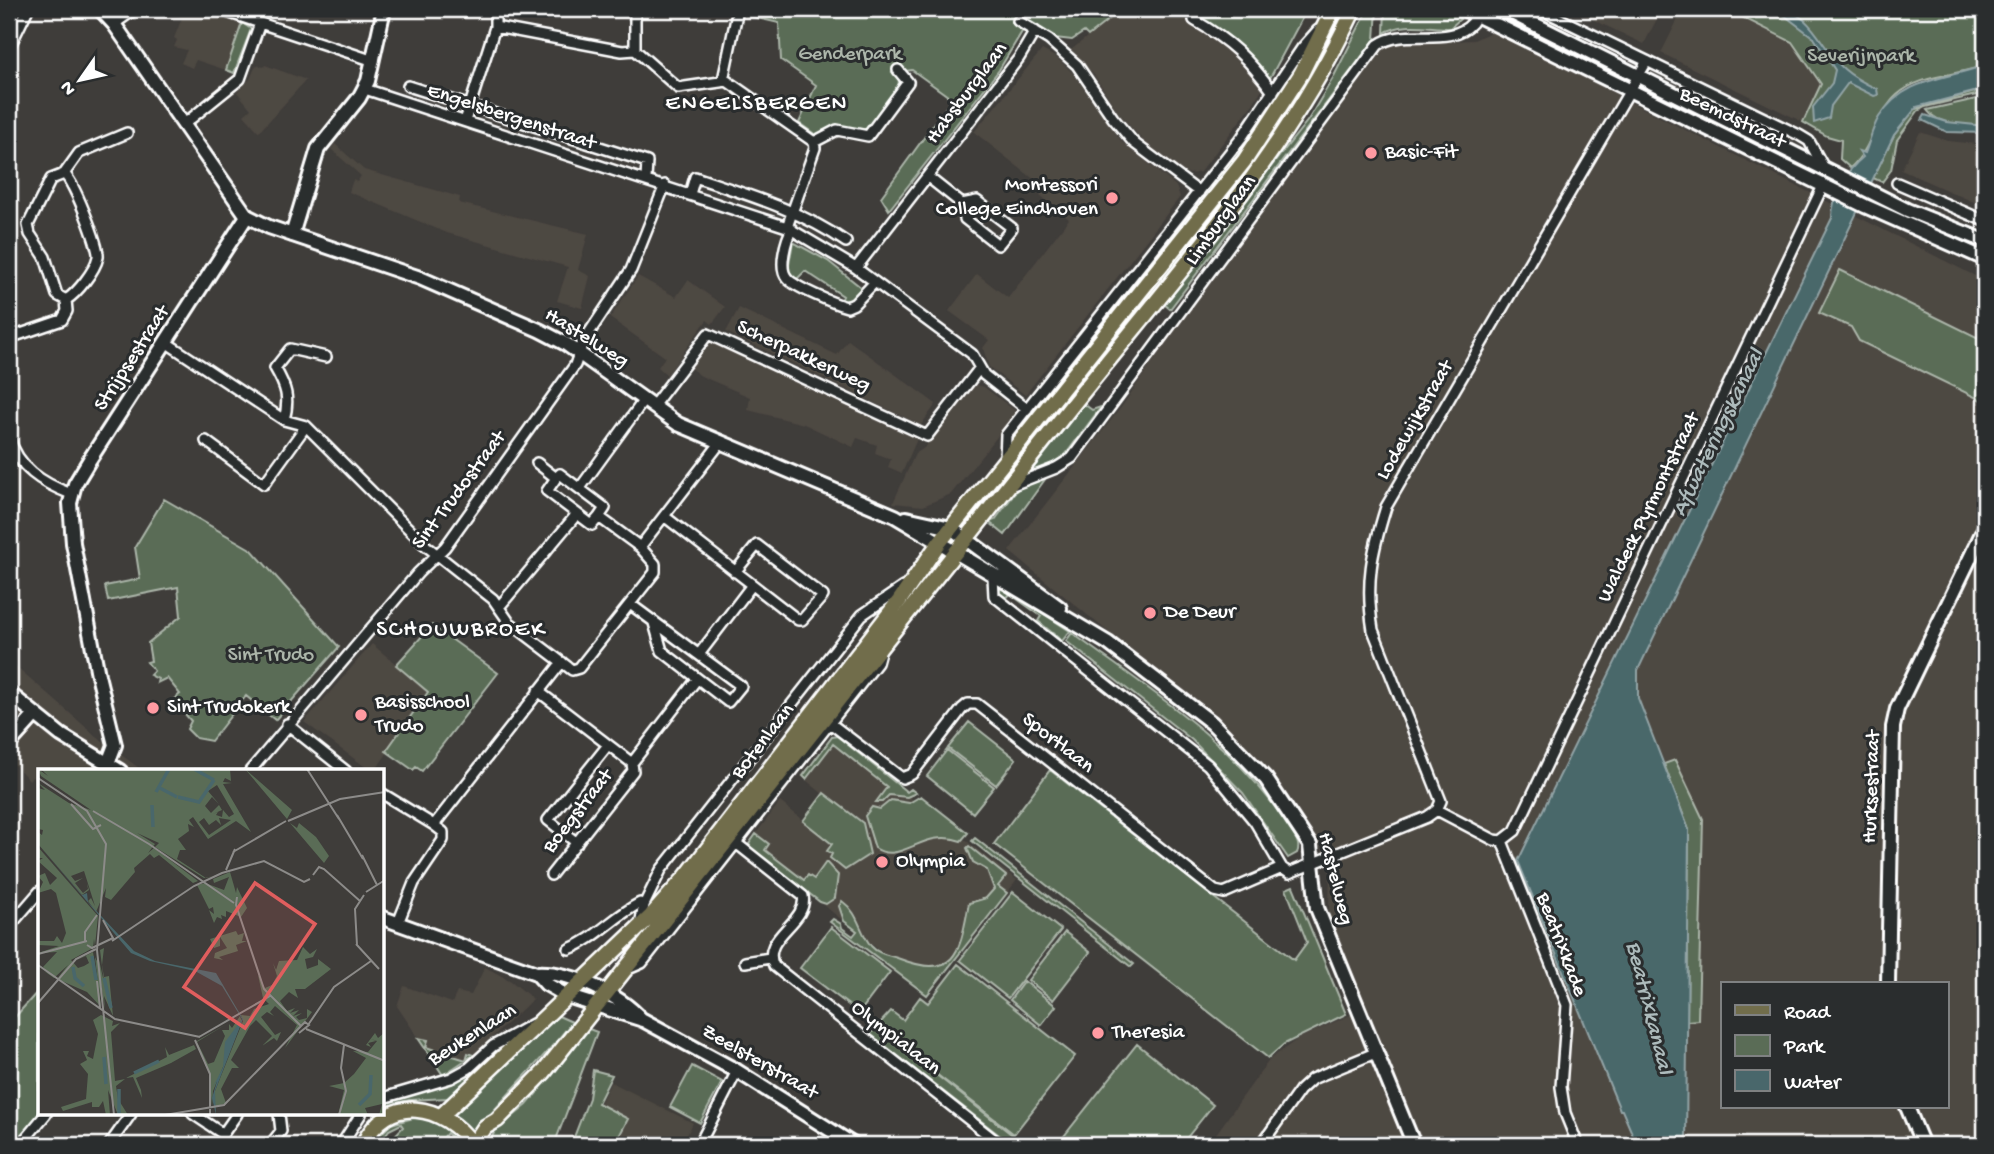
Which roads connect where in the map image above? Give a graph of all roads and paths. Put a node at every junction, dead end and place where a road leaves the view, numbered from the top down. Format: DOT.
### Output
graph roads {
  1 [pos="27,9"];
  2 [pos="100,9"];
  3 [pos="135,9"];
  4 [pos="218,9"];
  5 [pos="384,9"];
  6 [pos="495,9"];
  7 [pos="635,9"];
  8 [pos="737,9"];
  9 [pos="1354,9"];
  10 [pos="1504,9"];
  11 [pos="1540,9"];
  12 [pos="1474,11"];
  13 [pos="1331,14"];
  14 [pos="1194,20"];
  15 [pos="1018,21"];
  16 [pos="260,23"];
  17 [pos="114,24"];
  18 [pos="495,27"];
  19 [pos="1035,31"];
  20 [pos="9,48"];
  21 [pos="635,50"];
  22 [pos="374,61"];
  23 [pos="1647,61"];
  24 [pos="898,70"];
  25 [pos="1638,78"];
  26 [pos="723,80"];
  27 [pos="408,86"];
  28 [pos="365,89"];
  29 [pos="1273,92"];
  30 [pos="1630,92"];
  31 [pos="470,106"];
  32 [pos="465,121"];
  33 [pos="183,125"];
  34 [pos="127,132"];
  35 [pos="814,142"];
  36 [pos="1826,170"];
  37 [pos="64,174"];
  38 [pos="928,177"];
  39 [pos="646,179"];
  40 [pos="1897,183"];
  41 [pos="665,185"];
  42 [pos="1830,188"];
  43 [pos="1199,191"];
  44 [pos="690,194"];
  45 [pos="962,204"];
  46 [pos="792,212"];
  47 [pos="247,216"];
  48 [pos="1985,221"];
  49 [pos="789,228"];
  50 [pos="292,235"];
  51 [pos="846,242"];
  52 [pos="1985,242"];
  53 [pos="1985,259"];
  54 [pos="856,268"];
  55 [pos="875,282"];
  56 [pos="66,300"];
  57 [pos="9,338"];
  58 [pos="167,343"];
  59 [pos="580,354"];
  60 [pos="326,357"];
  61 [pos="979,369"];
  62 [pos="648,403"];
  63 [pos="1027,409"];
  64 [pos="284,419"];
  65 [pos="306,426"];
  66 [pos="9,438"];
  67 [pos="206,441"];
  68 [pos="721,442"];
  69 [pos="1005,461"];
  70 [pos="537,463"];
  71 [pos="556,478"];
  72 [pos="1009,486"];
  73 [pos="580,488"];
  74 [pos="71,494"];
  75 [pos="577,514"];
  76 [pos="664,516"];
  77 [pos="895,516"];
  78 [pos="599,517"];
  79 [pos="1985,527"];
  80 [pos="951,528"];
  81 [pos="968,540"];
  82 [pos="939,543"];
  83 [pos="640,547"];
  84 [pos="438,555"];
  85 [pos="957,555"];
  86 [pos="735,572"];
  87 [pos="993,577"];
  88 [pos="915,578"];
  89 [pos="752,585"];
  90 [pos="629,604"];
  91 [pos="499,607"];
  92 [pos="654,623"];
  93 [pos="1077,624"];
  94 [pos="882,642"];
  95 [pos="700,653"];
  96 [pos="562,662"];
  97 [pos="697,679"];
  98 [pos="538,691"];
  99 [pos="9,692"];
  100 [pos="35,715"];
  101 [pos="830,723"];
  102 [pos="287,724"];
  103 [pos="9,744"];
  104 [pos="608,746"];
  105 [pos="108,763"];
  106 [pos="632,763"];
  107 [pos="117,769"];
  108 [pos="252,769"];
  109 [pos="343,769"];
  110 [pos="385,795"];
  111 [pos="1437,810"];
  112 [pos="435,825"];
  113 [pos="1502,841"];
  114 [pos="577,843"];
  115 [pos="736,843"];
  116 [pos="1313,864"];
  117 [pos="1286,871"];
  118 [pos="551,875"];
  119 [pos="38,893"];
  120 [pos="644,905"];
  121 [pos="385,919"];
  122 [pos="398,923"];
  123 [pos="9,927"];
  124 [pos="640,927"];
  125 [pos="569,949"];
  126 [pos="770,958"];
  127 [pos="745,962"];
  128 [pos="621,972"];
  129 [pos="536,974"];
  130 [pos="581,982"];
  131 [pos="1888,982"];
  132 [pos="605,993"];
  133 [pos="567,996"];
  134 [pos="595,1007"];
  135 [pos="544,1017"];
  136 [pos="643,1020"];
  137 [pos="1375,1053"];
  138 [pos="737,1071"];
  139 [pos="467,1089"];
  140 [pos="385,1097"];
  141 [pos="1908,1108"];
  142 [pos="385,1113"];
  143 [pos="442,1115"];
  144 [pos="44,1116"];
  145 [pos="130,1116"];
  146 [pos="196,1116"];
  147 [pos="236,1116"];
  148 [pos="279,1116"];
  149 [pos="360,1116"];
  150 [pos="381,1116"];
  151 [pos="20,1145"];
  152 [pos="109,1145"];
  153 [pos="270,1145"];
  154 [pos="341,1145"];
  155 [pos="356,1145"];
  156 [pos="363,1145"];
  157 [pos="480,1145"];
  158 [pos="699,1145"];
  159 [pos="854,1145"];
  160 [pos="1001,1145"];
  161 [pos="1261,1145"];
  162 [pos="1414,1145"];
  163 [pos="1578,1145"];
  164 [pos="1923,1145"];
  1 -- 20 [label="street"];
  2 -- 17 [label="street"];
  3 -- 17 [label="street"];
  4 -- 16 [label="street"];
  5 -- 22 [label="street"];
  6 -- 18 [label="street"];
  7 -- 21 [label="street"];
  8 -- 26 [label="street"];
  9 -- 72 [label="main road, Limburglaan"];
  10 -- 25 [label="street, Beemdstraat"];
  11 -- 23 [label="street, Beemdstraat"];
  12 -- 30 [label="street, Beemdstraat"];
  12 -- 72 [label="street, Limburglaan"];
  13 -- 29 [label="street, Limburglaan"];
  13 -- 69 [label="main road, Limburglaan"];
  14 -- 29 [label="street"];
  15 -- 19 [label="street"];
  16 -- 22 [label="street"];
  16 -- 33 [label="street"];
  17 -- 33 [label="street"];
  18 -- 21 [label="street"];
  18 -- 31 [label="street"];
  19 -- 38 [label="street, Habsburglaan"];
  19 -- 43 [label="street"];
  21 -- 26 [label="street"];
  22 -- 28 [label="street"];
  23 -- 25 [label="street"];
  23 -- 36 [label="street, Beemdstraat"];
  24 -- 35 [label="street"];
  25 -- 30 [label="street, Lodewijkstraat"];
  25 -- 36 [label="street, Beemdstraat"];
  26 -- 35 [label="street"];
  27 -- 31 [label="street, Engelsbergenstraat"];
  28 -- 32 [label="street, Engelsbergenstraat"];
  28 -- 50 [label="street"];
  29 -- 43 [label="street, Limburglaan"];
  30 -- 42 [label="street, Beemdstraat"];
  30 -- 111 [label="street, Lodewijkstraat"];
  31 -- 32 [label="street"];
  31 -- 39 [label="street, Engelsbergenstraat"];
  32 -- 39 [label="street, Engelsbergenstraat"];
  33 -- 47 [label="street"];
  34 -- 37 [label="street"];
  35 -- 46 [label="street"];
  36 -- 52 [label="street, Beemdstraat"];
  37 -- 56 [label="street"];
  37 -- 56 [label="street"];
  38 -- 45 [label="street, Habsburglaan"];
  38 -- 54 [label="street, Habsburglaan"];
  39 -- 41 [label="street, Engelsbergenstraat"];
  40 -- 48 [label="street"];
  41 -- 44 [label="street, Engelsbergenstraat"];
  41 -- 59 [label="street, Sint Trudostraat"];
  42 -- 53 [label="street, Beemdstraat"];
  42 -- 113 [label="street, Waldeck Pyrmontstraat"];
  43 -- 63 [label="street, Limburglaan"];
  44 -- 46 [label="street"];
  44 -- 49 [label="street, Engelsbergenstraat"];
  45 -- 45 [label="street, Habsburglaan"];
  46 -- 49 [label="street"];
  46 -- 51 [label="street"];
  47 -- 50 [label="street, Hastelweg"];
  47 -- 58 [label="street, Strijpsestraat"];
  49 -- 54 [label="street, Engelsbergenstraat"];
  49 -- 55 [label="street"];
  50 -- 59 [label="street, Hastelweg"];
  54 -- 55 [label="street, Engelsbergenstraat"];
  55 -- 61 [label="street, Engelsbergenstraat"];
  56 -- 57 [label="street"];
  58 -- 64 [label="street"];
  58 -- 74 [label="street, Strijpsestraat"];
  59 -- 62 [label="street, Hastelweg"];
  59 -- 84 [label="street, Sint Trudostraat"];
  60 -- 64 [label="street"];
  61 -- 62 [label="street, Scherpakkerweg"];
  61 -- 63 [label="street, Engelsbergenstraat"];
  62 -- 68 [label="street, Hastelweg"];
  62 -- 73 [label="street"];
  63 -- 69 [label="street, Limburglaan"];
  64 -- 65 [label="street"];
  65 -- 67 [label="street"];
  65 -- 84 [label="street"];
  66 -- 74 [label="street"];
  68 -- 76 [label="street"];
  68 -- 77 [label="street, Hastelweg"];
  69 -- 80 [label="main road, Limburglaan"];
  70 -- 71 [label="street"];
  71 -- 73 [label="street"];
  71 -- 75 [label="street"];
  72 -- 81 [label="main road, Limburglaan"];
  73 -- 78 [label="street"];
  74 -- 105 [label="street"];
  75 -- 78 [label="street"];
  75 -- 91 [label="street"];
  76 -- 83 [label="street"];
  76 -- 86 [label="street"];
  77 -- 80 [label="street, Hastelweg"];
  77 -- 82 [label="street, Hastelweg"];
  78 -- 83 [label="street"];
  79 -- 131 [label="street, Hurksestraat"];
  80 -- 81 [label="street, Hastelweg"];
  80 -- 82 [label="main road, Limburglaan"];
  81 -- 85 [label="main road, Limburglaan"];
  81 -- 93 [label="street, Hastelweg"];
  82 -- 85 [label="street, Hastelweg"];
  82 -- 88 [label="main road, Botenlaan"];
  83 -- 90 [label="street"];
  84 -- 91 [label="street"];
  84 -- 102 [label="street, Sint Trudostraat"];
  85 -- 87 [label="street, Hastelweg"];
  85 -- 94 [label="main road, Botenlaan"];
  86 -- 89 [label="street"];
  86 -- 89 [label="street"];
  87 -- 93 [label="street, Hastelweg"];
  87 -- 117 [label="street"];
  88 -- 120 [label="street, Botenlaan"];
  88 -- 124 [label="main road, Botenlaan"];
  89 -- 95 [label="street"];
  90 -- 92 [label="street"];
  90 -- 96 [label="street"];
  91 -- 96 [label="street"];
  92 -- 95 [label="street"];
  92 -- 97 [label="street"];
  93 -- 116 [label="street, Hastelweg"];
  94 -- 101 [label="street, Botenlaan"];
  94 -- 128 [label="main road, Botenlaan"];
  95 -- 97 [label="street"];
  96 -- 98 [label="street"];
  97 -- 106 [label="street"];
  98 -- 104 [label="street, Boegstraat"];
  98 -- 112 [label="street"];
  99 -- 100 [label="street"];
  100 -- 103 [label="street"];
  100 -- 105 [label="street"];
  101 -- 115 [label="street, Botenlaan"];
  101 -- 117 [label="street, Sportlaan"];
  102 -- 108 [label="street, Sint Trudostraat"];
  102 -- 109 [label="street"];
  104 -- 106 [label="street, Boegstraat"];
  104 -- 114 [label="street"];
  105 -- 107 [label="street"];
  106 -- 114 [label="street, Boegstraat"];
  110 -- 112 [label="street"];
  111 -- 113 [label="street"];
  111 -- 116 [label="street, Sportlaan"];
  112 -- 122 [label="street"];
  113 -- 163 [label="street, Beatrixkade"];
  114 -- 118 [label="street, Boegstraat"];
  115 -- 126 [label="street"];
  115 -- 128 [label="street, Botenlaan"];
  116 -- 117 [label="street, Sportlaan"];
  116 -- 137 [label="street, Hastelweg"];
  119 -- 123 [label="street"];
  120 -- 124 [label="street, Botenlaan"];
  120 -- 125 [label="street"];
  121 -- 122 [label="street"];
  122 -- 129 [label="street"];
  124 -- 130 [label="main road, Botenlaan"];
  126 -- 127 [label="street"];
  126 -- 160 [label="street, Olympialaan"];
  128 -- 132 [label="main road, Botenlaan"];
  129 -- 130 [label="street"];
  129 -- 133 [label="street"];
  130 -- 132 [label="street, Zeelsterstraat"];
  130 -- 133 [label="main road, Beukenlaan"];
  132 -- 134 [label="main road, Botenlaan"];
  132 -- 136 [label="street, Zeelsterstraat"];
  133 -- 134 [label="street, Zeelsterstraat"];
  133 -- 135 [label="main road, Beukenlaan"];
  134 -- 136 [label="street, Zeelsterstraat"];
  134 -- 157 [label="main road"];
  135 -- 139 [label="main road, Beukenlaan"];
  135 -- 140 [label="street, Beukenlaan"];
  136 -- 138 [label="street, Zeelsterstraat"];
  137 -- 161 [label="street"];
  137 -- 162 [label="street, Hastelweg"];
  138 -- 158 [label="street"];
  138 -- 159 [label="street, Zeelsterstraat"];
  139 -- 142 [label="main road, Beukenlaan"];
  139 -- 143 [label="main road, Beukenlaan"];
  141 -- 164 [label="street"];
  143 -- 156 [label="main road"];
  143 -- 157 [label="main road"];
  144 -- 151 [label="street"];
  145 -- 152 [label="street"];
  146 -- 147 [label="street"];
  148 -- 153 [label="street"];
  149 -- 154 [label="street"];
  150 -- 155 [label="main road, Beukenlaan"];
}
